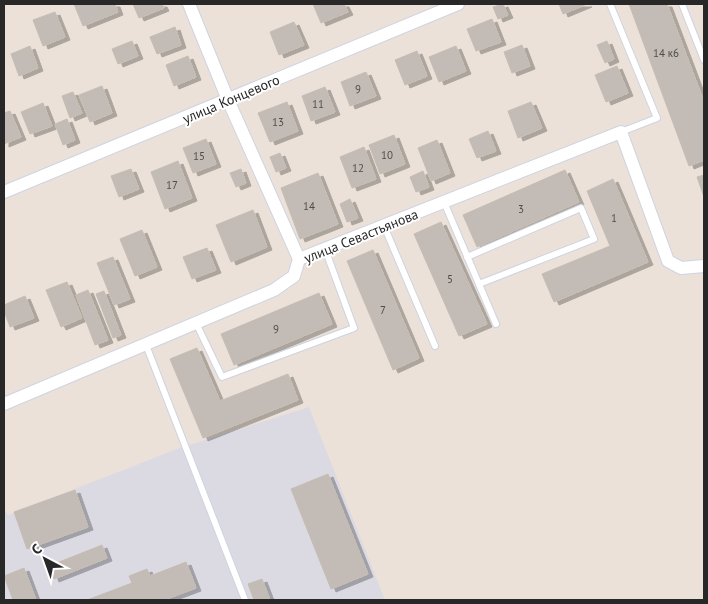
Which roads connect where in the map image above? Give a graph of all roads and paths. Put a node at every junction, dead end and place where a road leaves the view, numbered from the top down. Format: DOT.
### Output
graph roads {
  1 [pos="189,4"];
  2 [pos="458,4"];
  3 [pos="610,4"];
  4 [pos="682,4"];
  5 [pos="704,60"];
  6 [pos="228,100"];
  7 [pos="621,132"];
  8 [pos="4,192"];
  9 [pos="444,202"];
  10 [pos="384,226"];
  11 [pos="325,249"];
  12 [pos="467,257"];
  13 [pos="299,259"];
  14 [pos="704,266"];
  15 [pos="479,284"];
  16 [pos="196,323"];
  17 [pos="496,324"];
  18 [pos="146,345"];
  19 [pos="434,346"];
  20 [pos="4,404"];
  21 [pos="245,600"];
  1 -- 6 [label="street"];
  2 -- 6 [label="street, улица Концевого"];
  3 -- 7 [label="lane"];
  4 -- 5 [label="lane"];
  6 -- 8 [label="street, улица Концевого"];
  6 -- 13 [label="street"];
  7 -- 9 [label="street, улица Севастьянова"];
  7 -- 14 [label="street"];
  9 -- 10 [label="street, улица Севастьянова"];
  9 -- 12 [label="lane"];
  10 -- 11 [label="street, улица Севастьянова"];
  10 -- 19 [label="lane"];
  11 -- 13 [label="street, улица Севастьянова"];
  11 -- 16 [label="lane"];
  12 -- 15 [label="lane"];
  12 -- 15 [label="lane"];
  13 -- 16 [label="street, улица Севастьянова"];
  15 -- 17 [label="lane"];
  16 -- 18 [label="street, улица Севастьянова"];
  18 -- 20 [label="street, улица Севастьянова"];
  18 -- 21 [label="lane"];
}
